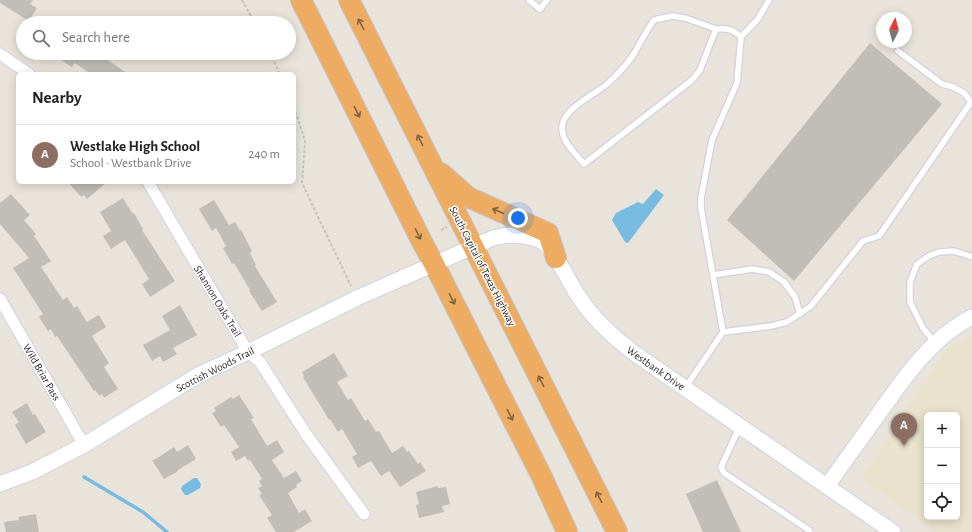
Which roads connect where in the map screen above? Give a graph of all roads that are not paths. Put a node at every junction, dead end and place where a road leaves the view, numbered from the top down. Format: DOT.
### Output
graph roads {
  1 [pos="300,0"];
  2 [pos="349,0"];
  3 [pos="529,0"];
  4 [pos="547,0"];
  5 [pos="769,0"];
  6 [pos="716,30"];
  7 [pos="741,37"];
  8 [pos="898,51"];
  9 [pos="0,54"];
  10 [pos="26,72"];
  11 [pos="433,166"];
  12 [pos="149,184"];
  13 [pos="474,246"];
  14 [pos="972,257"];
  15 [pos="556,258"];
  16 [pos="434,264"];
  17 [pos="713,275"];
  18 [pos="0,299"];
  19 [pos="800,314"];
  20 [pos="972,318"];
  21 [pos="723,332"];
  22 [pos="935,344"];
  23 [pos="248,352"];
  24 [pos="685,388"];
  25 [pos="740,426"];
  26 [pos="84,444"];
  27 [pos="0,484"];
  28 [pos="827,486"];
  29 [pos="364,514"];
  30 [pos="567,532"];
  31 [pos="617,532"];
  32 [pos="810,532"];
  33 [pos="893,532"];
  1 -- 16 [label="highway, one-way"];
  11 -- 2 [label="highway, South Capital of Texas Highway, one-way"];
  3 -- 4 [label="lane"];
  5 -- 7 [label="lane"];
  6 -- 6 [label="lane"];
  6 -- 7 [label="lane"];
  7 -- 17 [label="lane"];
  8 -- 19 [label="lane"];
  9 -- 10 [label="street"];
  11 -- 13 [label="highway, South Capital of Texas Highway"];
  15 -- 11 [label="highway, one-way"];
  12 -- 23 [label="street, Shannon Oaks Trail"];
  13 -- 15 [label="street, Westbank Drive"];
  13 -- 16 [label="street, Westbank Drive"];
  31 -- 13 [label="highway, South Capital of Texas Highway, one-way"];
  14 -- 22 [label="lane"];
  15 -- 24 [label="street, Westbank Drive"];
  16 -- 23 [label="street, Scottish Woods Trail"];
  16 -- 30 [label="highway, one-way"];
  17 -- 19 [label="lane"];
  17 -- 21 [label="lane"];
  18 -- 26 [label="street, Wild Briar Pass"];
  19 -- 21 [label="lane"];
  20 -- 22 [label="street"];
  21 -- 24 [label="lane"];
  22 -- 28 [label="street"];
  23 -- 26 [label="street, Scottish Woods Trail"];
  23 -- 29 [label="street, Shannon Oaks Trail"];
  24 -- 25 [label="street, Westbank Drive"];
  25 -- 28 [label="street, Westbank Drive"];
  25 -- 32 [label="lane"];
  26 -- 27 [label="street, Scottish Woods Trail"];
  28 -- 33 [label="street, Westbank Drive"];
}
